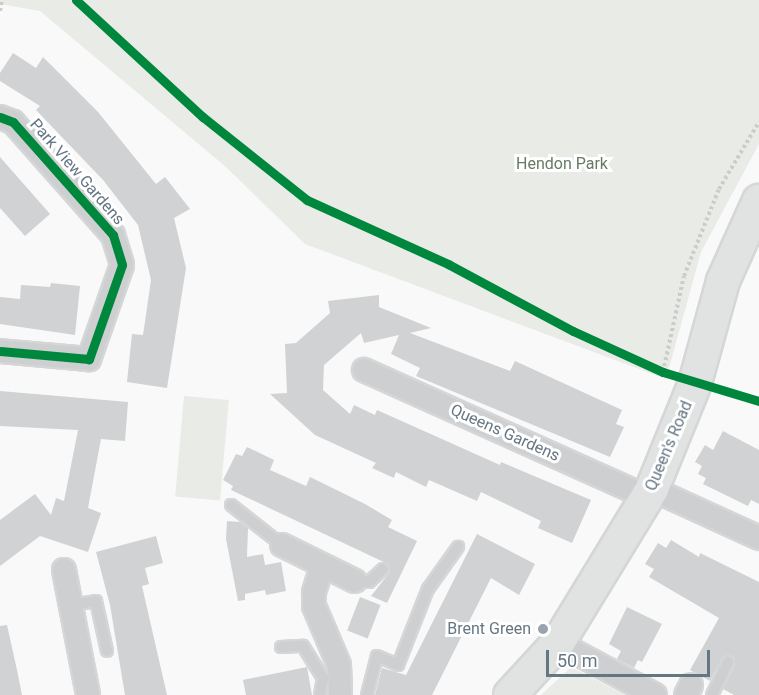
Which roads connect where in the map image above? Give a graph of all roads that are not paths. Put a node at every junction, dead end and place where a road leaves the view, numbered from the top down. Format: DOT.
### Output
graph roads {
  1 [pos="0,117"];
  2 [pos="759,201"];
  3 [pos="0,351"];
  4 [pos="364,370"];
  5 [pos="650,493"];
  6 [pos="231,505"];
  7 [pos="759,538"];
  8 [pos="282,545"];
  9 [pos="458,548"];
  10 [pos="322,566"];
  11 [pos="383,569"];
  12 [pos="64,570"];
  13 [pos="355,581"];
  14 [pos="71,605"];
  15 [pos="558,643"];
  16 [pos="281,647"];
  17 [pos="107,651"];
  18 [pos="728,662"];
  19 [pos="700,692"];
  20 [pos="88,695"];
  21 [pos="320,695"];
  22 [pos="340,695"];
  23 [pos="367,695"];
  24 [pos="510,695"];
  25 [pos="655,695"];
  1 -- 3 [label="street, Park View Gardens"];
  2 -- 5 [label="main road, Queen's Road"];
  4 -- 5 [label="street, Queens Gardens"];
  5 -- 7 [label="street, Queens Gardens"];
  5 -- 15 [label="main road, Queen's Road"];
  6 -- 8 [label="lane"];
  8 -- 10 [label="street"];
  9 -- 23 [label="lane"];
  10 -- 13 [label="street"];
  10 -- 22 [label="street"];
  11 -- 13 [label="lane"];
  12 -- 14 [label="street"];
  14 -- 17 [label="lane"];
  14 -- 20 [label="street"];
  15 -- 24 [label="main road, Queen's Road"];
  15 -- 25 [label="street"];
  16 -- 21 [label="lane"];
  18 -- 19 [label="lane"];
}
